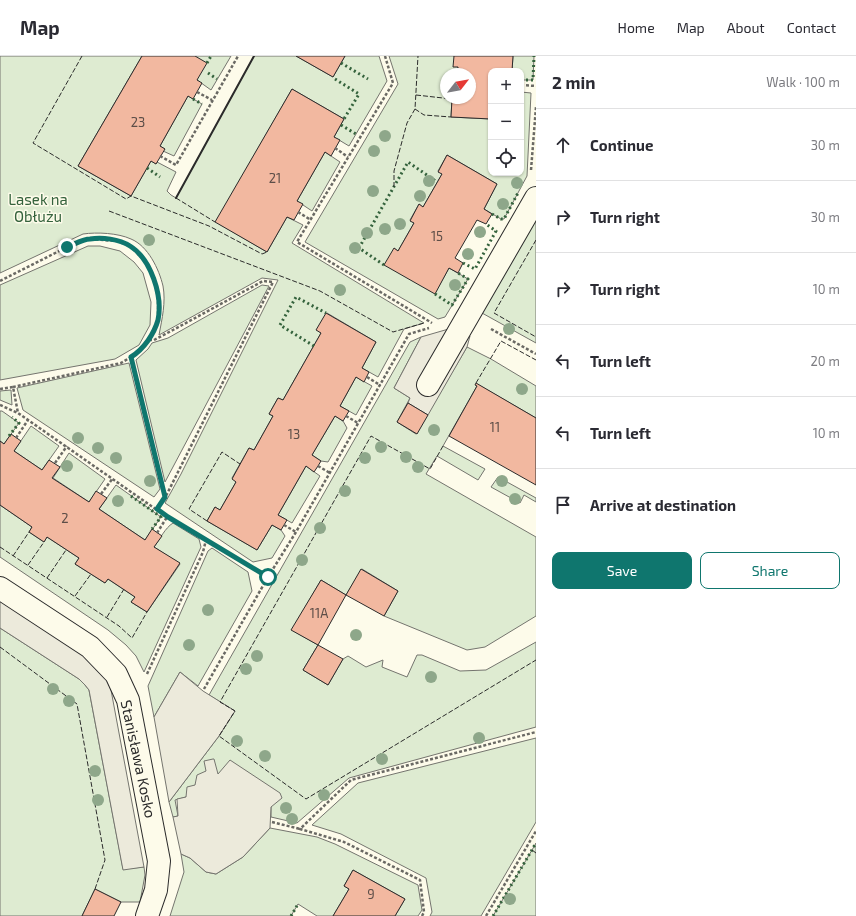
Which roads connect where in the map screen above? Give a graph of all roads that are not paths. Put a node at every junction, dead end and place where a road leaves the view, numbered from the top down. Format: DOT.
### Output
graph roads {
  1 [pos="536,198"];
  2 [pos="428,385"];
  3 [pos="0,588"];
  4 [pos="147,916"];
  1 -- 2 [label="street"];
  3 -- 4 [label="street, Stanisława Kosko"];
}
